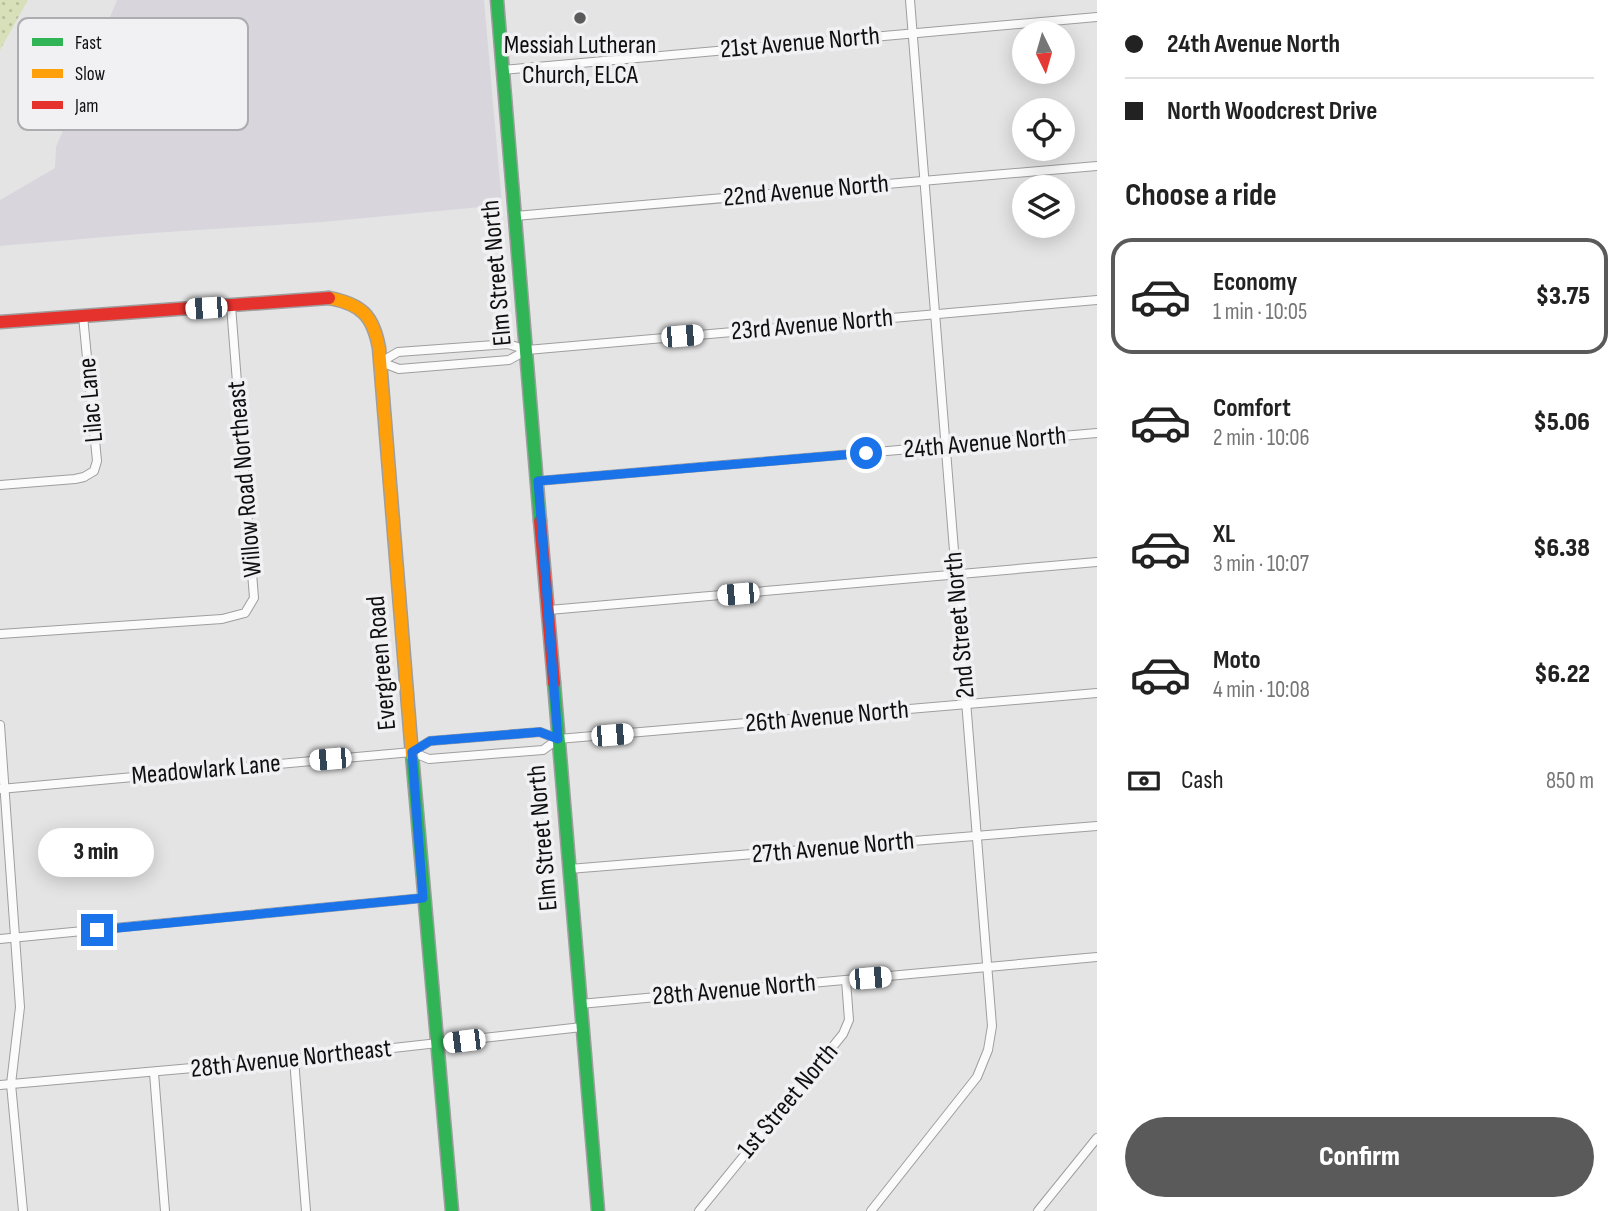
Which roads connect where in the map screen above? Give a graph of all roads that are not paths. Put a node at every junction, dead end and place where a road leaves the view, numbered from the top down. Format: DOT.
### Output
graph roads {
  1 [pos="496,0"];
  2 [pos="910,0"];
  3 [pos="1097,18"];
  4 [pos="913,33"];
  5 [pos="503,70"];
  6 [pos="1097,166"];
  7 [pos="925,180"];
  8 [pos="515,216"];
  9 [pos="1097,300"];
  10 [pos="231,306"];
  11 [pos="934,314"];
  12 [pos="83,316"];
  13 [pos="0,322"];
  14 [pos="527,350"];
  15 [pos="381,362"];
  16 [pos="1097,433"];
  17 [pos="947,446"];
  18 [pos="538,481"];
  19 [pos="0,485"];
  20 [pos="1097,562"];
  21 [pos="955,575"];
  22 [pos="549,610"];
  23 [pos="0,634"];
  24 [pos="1097,693"];
  25 [pos="966,705"];
  26 [pos="0,725"];
  27 [pos="558,739"];
  28 [pos="412,752"];
  29 [pos="2,789"];
  30 [pos="1097,826"];
  31 [pos="978,836"];
  32 [pos="569,869"];
  33 [pos="423,898"];
  34 [pos="16,938"];
  35 [pos="0,939"];
  36 [pos="1097,957"];
  37 [pos="988,968"];
  38 [pos="846,980"];
  39 [pos="580,1003"];
  40 [pos="582,1027"];
  41 [pos="439,1044"];
  42 [pos="294,1059"];
  43 [pos="154,1073"];
  44 [pos="11,1084"];
  45 [pos="0,1085"];
  46 [pos="1097,1138"];
  47 [pos="23,1211"];
  48 [pos="165,1211"];
  49 [pos="306,1211"];
  50 [pos="452,1211"];
  51 [pos="598,1211"];
  52 [pos="699,1211"];
  53 [pos="871,1211"];
  54 [pos="1038,1211"];
  1 -- 5 [label="street, Elm Street North"];
  2 -- 4 [label="street, 2nd Street North"];
  3 -- 4 [label="street, 21st Avenue North"];
  4 -- 5 [label="street, 21st Avenue North"];
  4 -- 7 [label="street, 2nd Street North"];
  5 -- 8 [label="street, Elm Street North"];
  6 -- 7 [label="street, 22nd Avenue North"];
  7 -- 8 [label="street, 22nd Avenue North"];
  7 -- 11 [label="street, 2nd Street North"];
  8 -- 14 [label="street, Elm Street North"];
  9 -- 11 [label="street, 23rd Avenue North"];
  10 -- 12 [label="street, Evergreen Road"];
  10 -- 15 [label="street, Evergreen Road"];
  10 -- 23 [label="street, Willow Road Northeast"];
  11 -- 14 [label="street, 23rd Avenue North"];
  11 -- 17 [label="street, 2nd Street North"];
  12 -- 13 [label="street, Evergreen Road"];
  12 -- 19 [label="street, Lilac Lane"];
  14 -- 15 [label="street"];
  14 -- 15 [label="street"];
  14 -- 18 [label="street, Elm Street North"];
  15 -- 28 [label="street, Evergreen Road"];
  16 -- 17 [label="street, 24th Avenue North"];
  17 -- 18 [label="street, 24th Avenue North"];
  17 -- 21 [label="street, 2nd Street North"];
  18 -- 22 [label="street, Elm Street North"];
  20 -- 21 [label="street"];
  21 -- 22 [label="street"];
  21 -- 25 [label="street, 2nd Street North"];
  22 -- 27 [label="street, Elm Street North"];
  24 -- 25 [label="street, 26th Avenue North"];
  25 -- 27 [label="street, 26th Avenue North"];
  25 -- 31 [label="street, 2nd Street North"];
  26 -- 29 [label="street"];
  27 -- 28 [label="street, Meadowlark Lane"];
  27 -- 28 [label="street, Meadowlark Lane"];
  27 -- 32 [label="street, Elm Street North"];
  28 -- 29 [label="street, Meadowlark Lane"];
  28 -- 33 [label="street, Evergreen Road"];
  29 -- 34 [label="street"];
  30 -- 31 [label="street, 27th Avenue North"];
  31 -- 32 [label="street, 27th Avenue North"];
  31 -- 37 [label="street, 2nd Street North"];
  32 -- 39 [label="street, Elm Street North"];
  33 -- 34 [label="street"];
  33 -- 41 [label="street, Evergreen Road"];
  34 -- 35 [label="street"];
  34 -- 44 [label="street"];
  36 -- 37 [label="street, 28th Avenue North"];
  37 -- 38 [label="street, 28th Avenue North"];
  37 -- 53 [label="street, 2nd Street North"];
  38 -- 39 [label="street, 28th Avenue North"];
  38 -- 52 [label="street, 1st Street North"];
  39 -- 40 [label="street, Elm Street North"];
  40 -- 41 [label="street, 28th Avenue Northeast"];
  40 -- 51 [label="street, Elm Street North"];
  41 -- 42 [label="street, 28th Avenue Northeast"];
  41 -- 50 [label="street, Evergreen Road"];
  42 -- 43 [label="street, 28th Avenue Northeast"];
  42 -- 49 [label="street"];
  43 -- 44 [label="street, 28th Avenue Northeast"];
  43 -- 48 [label="street"];
  44 -- 45 [label="street, 28th Avenue Northeast"];
  44 -- 47 [label="street"];
  46 -- 54 [label="street"];
}
